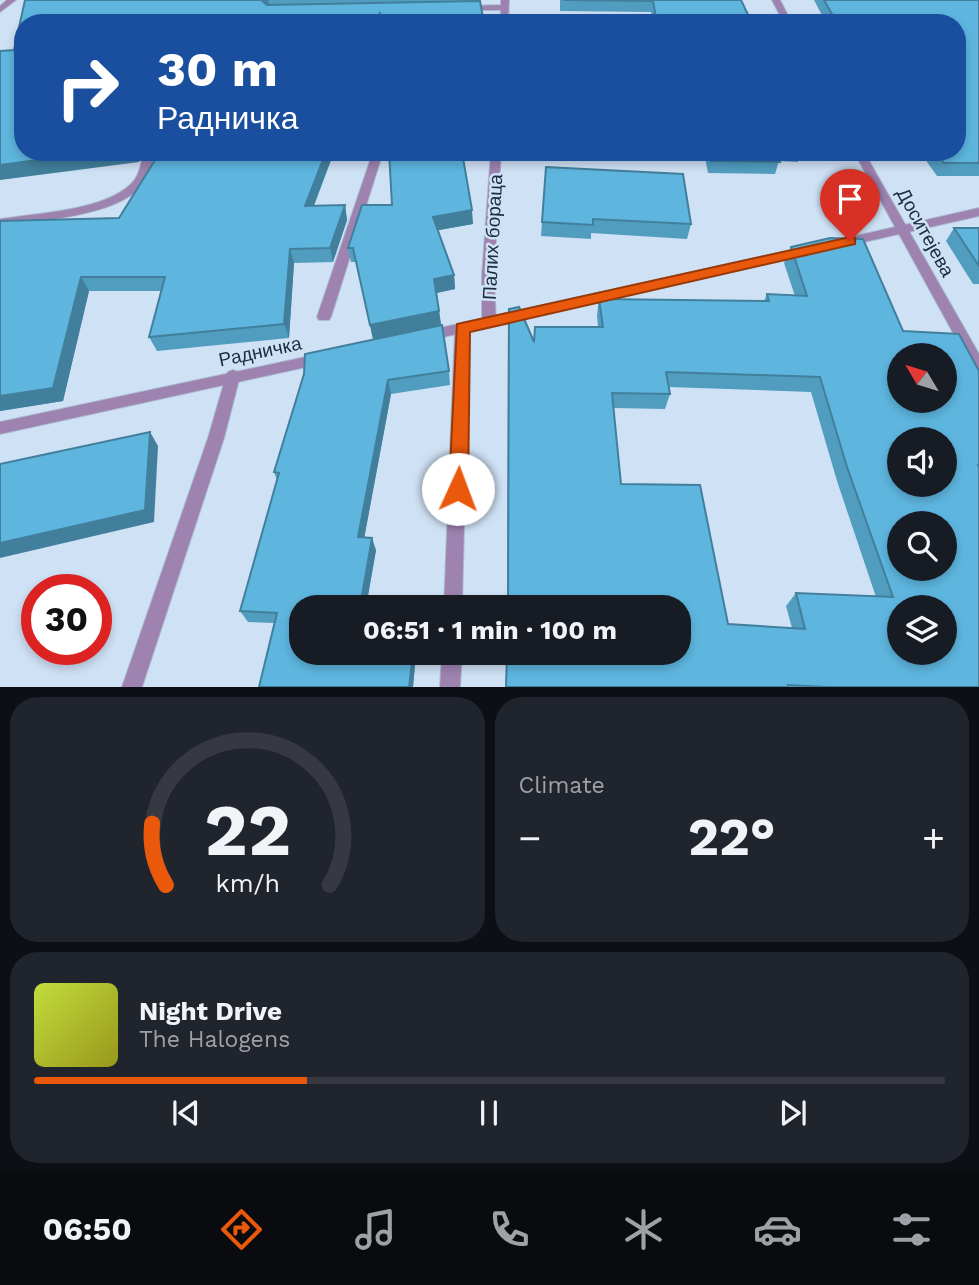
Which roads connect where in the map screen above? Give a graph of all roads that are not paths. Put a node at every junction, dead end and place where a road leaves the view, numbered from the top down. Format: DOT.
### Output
graph roads {
  1 [pos="12,0"];
  2 [pos="505,4"];
  3 [pos="449,8"];
  4 [pos="0,10"];
  5 [pos="147,161"];
  6 [pos="375,161"];
  7 [pos="495,161"];
  8 [pos="864,161"];
  9 [pos="979,212"];
  10 [pos="0,223"];
  11 [pos="902,230"];
  12 [pos="324,317"];
  13 [pos="489,322"];
  14 [pos="462,328"];
  15 [pos="409,340"];
  16 [pos="342,354"];
  17 [pos="979,367"];
  18 [pos="233,376"];
  19 [pos="0,428"];
  20 [pos="453,595"];
  21 [pos="451,665"];
  22 [pos="132,687"];
  23 [pos="450,687"];
  1 -- 4 [label="street"];
  2 -- 3 [label="street"];
  5 -- 10 [label="street"];
  6 -- 12 [label="street"];
  7 -- 13 [label="street, Палих бораца"];
  8 -- 11 [label="street, Доситејева"];
  9 -- 11 [label="street"];
  11 -- 13 [label="street"];
  11 -- 17 [label="street, Доситејева"];
  13 -- 14 [label="street"];
  14 -- 15 [label="street"];
  14 -- 20 [label="street"];
  16 -- 18 [label="street, Радничка"];
  18 -- 19 [label="street, Радничка"];
  18 -- 22 [label="street"];
  21 -- 23 [label="street"];
}
